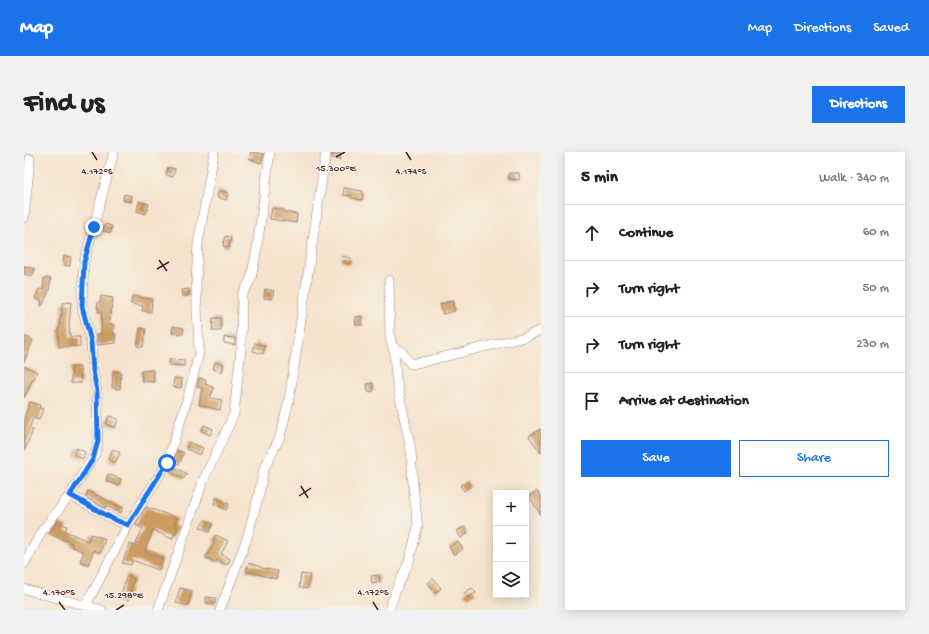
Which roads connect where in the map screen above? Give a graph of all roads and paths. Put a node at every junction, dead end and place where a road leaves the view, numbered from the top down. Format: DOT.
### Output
graph roads {
  1 [pos="114,152"];
  2 [pos="214,152"];
  3 [pos="270,152"];
  4 [pos="326,152"];
  5 [pos="30,159"];
  6 [pos="24,218"];
  7 [pos="389,280"];
  8 [pos="541,330"];
  9 [pos="393,347"];
  10 [pos="70,495"];
  11 [pos="128,525"];
  12 [pos="24,564"];
  13 [pos="24,589"];
  14 [pos="86,605"];
  15 [pos="102,610"];
  16 [pos="158,610"];
  17 [pos="220,610"];
  18 [pos="389,610"];
  1 -- 10 [label="street"];
  2 -- 11 [label="street"];
  3 -- 16 [label="street"];
  4 -- 17 [label="street"];
  5 -- 6 [label="street"];
  7 -- 9 [label="street"];
  8 -- 9 [label="street"];
  9 -- 18 [label="street"];
  10 -- 11 [label="street"];
  10 -- 12 [label="street"];
  11 -- 14 [label="street"];
  13 -- 14 [label="street"];
  14 -- 15 [label="street"];
}
